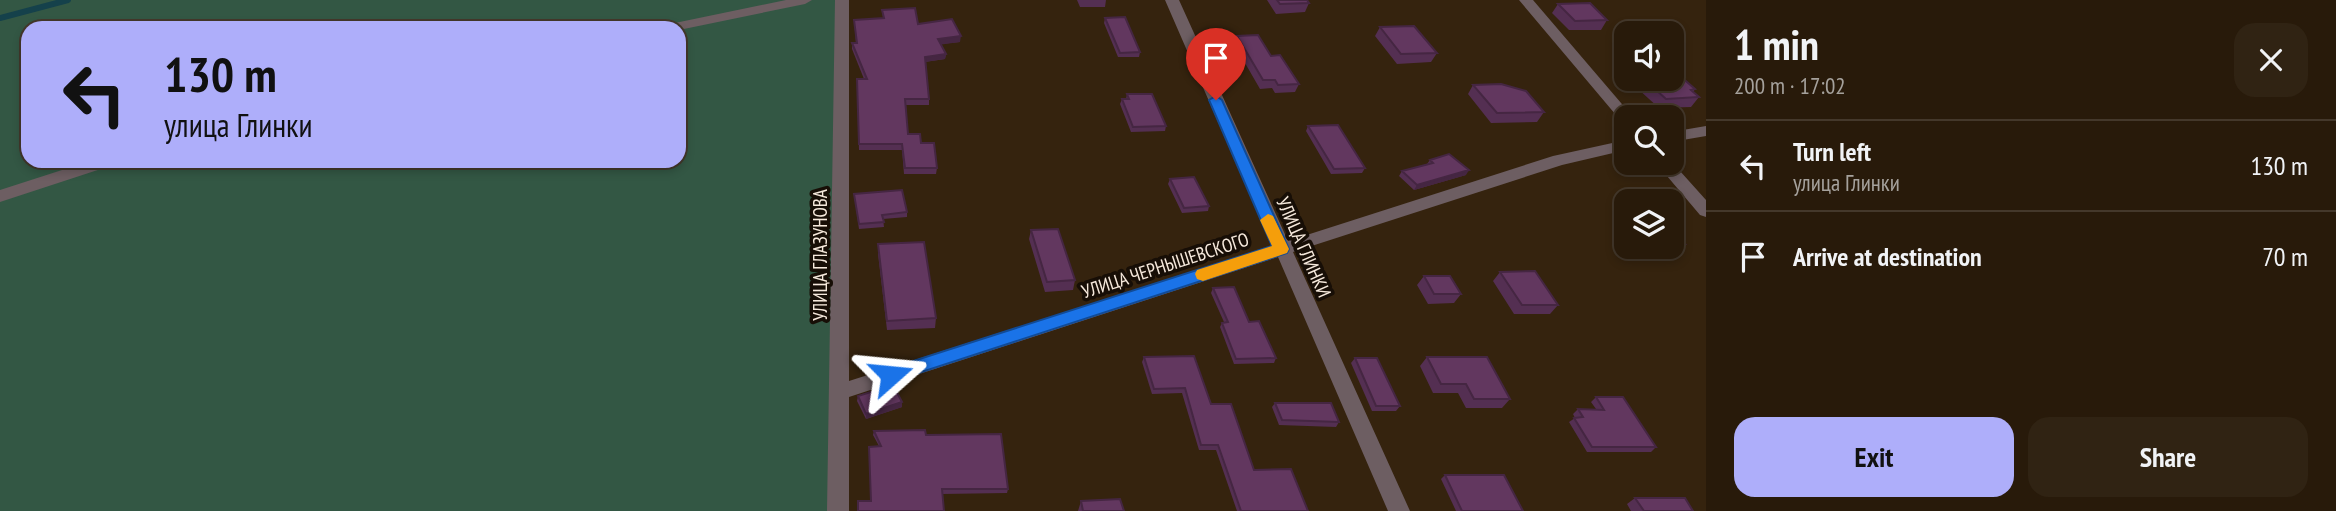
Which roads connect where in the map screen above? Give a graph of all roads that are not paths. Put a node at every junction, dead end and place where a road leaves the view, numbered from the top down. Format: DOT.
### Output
graph roads {
  1 [pos="805,0"];
  2 [pos="842,0"];
  3 [pos="1172,0"];
  4 [pos="1526,0"];
  5 [pos="686,25"];
  6 [pos="1615,105"];
  7 [pos="1706,131"];
  8 [pos="1684,134"];
  9 [pos="1614,148"];
  10 [pos="86,168"];
  11 [pos="1674,175"];
  12 [pos="0,196"];
  13 [pos="1706,211"];
  14 [pos="1281,249"];
  15 [pos="839,392"];
  16 [pos="838,511"];
  17 [pos="1399,511"];
  1 -- 5 [label="street"];
  2 -- 15 [label="street, УЛИЦА ГЛАЗУНОВА"];
  3 -- 14 [label="street, УЛИЦА ГЛИНКИ"];
  4 -- 6 [label="street"];
  7 -- 8 [label="street"];
  9 -- 14 [label="street, УЛИЦА ЧЕРНЫШЕВСКОГО"];
  10 -- 12 [label="street"];
  11 -- 13 [label="street"];
  14 -- 15 [label="street, УЛИЦА ЧЕРНЫШЕВСКОГО"];
  14 -- 17 [label="street, УЛИЦА ГЛИНКИ"];
  15 -- 16 [label="street, УЛИЦА ГЛАЗУНОВА"];
}
